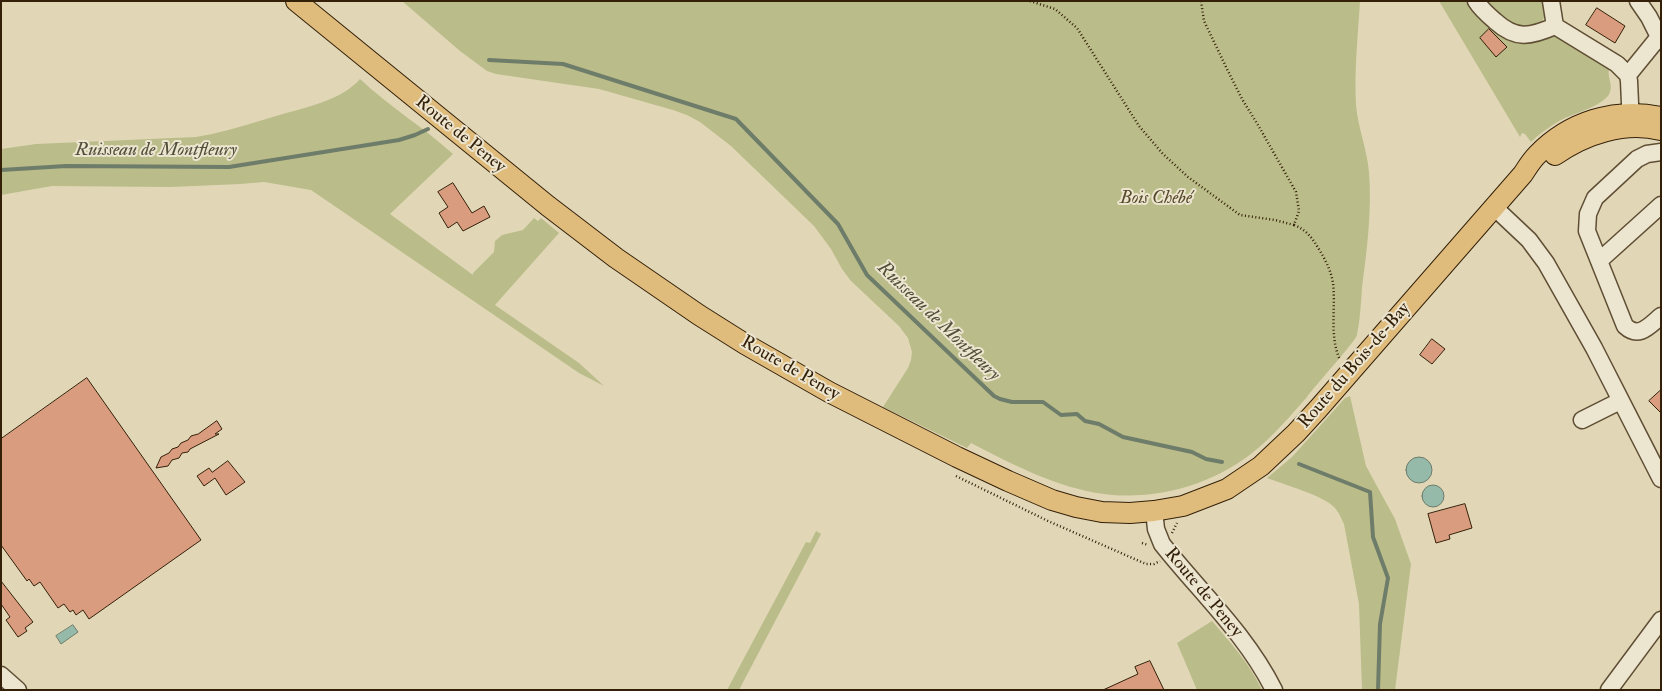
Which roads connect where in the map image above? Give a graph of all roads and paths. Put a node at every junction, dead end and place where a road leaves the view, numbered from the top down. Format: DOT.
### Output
graph roads {
  1 [pos="296,1"];
  2 [pos="1030,1"];
  3 [pos="1201,1"];
  4 [pos="1476,1"];
  5 [pos="1551,1"];
  6 [pos="1638,1"];
  7 [pos="1555,26"];
  8 [pos="1660,39"];
  9 [pos="1628,75"];
  10 [pos="1661,117"];
  11 [pos="1631,121"];
  12 [pos="1661,130"];
  13 [pos="1661,152"];
  14 [pos="1661,205"];
  15 [pos="1494,207"];
  16 [pos="1294,225"];
  17 [pos="1599,261"];
  18 [pos="1661,316"];
  19 [pos="1340,358"];
  20 [pos="1620,401"];
  21 [pos="1582,420"];
  22 [pos="952,474"];
  23 [pos="1661,479"];
  24 [pos="1154,511"];
  25 [pos="1169,553"];
  26 [pos="1661,620"];
  27 [pos="1,675"];
  28 [pos="18,690"];
  29 [pos="1274,690"];
  30 [pos="1609,690"];
  1 -- 24 [label="main road, Route de Peney"];
  2 -- 16 [label="path"];
  3 -- 16 [label="path"];
  4 -- 7 [label="street"];
  5 -- 7 [label="street"];
  6 -- 8 [label="street"];
  7 -- 9 [label="street"];
  8 -- 9 [label="street"];
  9 -- 11 [label="street"];
  10 -- 11 [label="main road, Route du Bois-de-Bay"];
  11 -- 12 [label="main road, Route du Bois-de-Bay"];
  11 -- 15 [label="main road, Route du Bois-de-Bay"];
  13 -- 17 [label="street"];
  14 -- 17 [label="street"];
  15 -- 20 [label="street"];
  15 -- 24 [label="main road, Route du Bois-de-Bay"];
  16 -- 19 [label="path"];
  17 -- 18 [label="street"];
  20 -- 21 [label="street"];
  20 -- 23 [label="street"];
  22 -- 25 [label="path"];
  24 -- 25 [label="street, Route de Peney"];
  25 -- 29 [label="street, Route de Peney"];
  26 -- 30 [label="street"];
  27 -- 28 [label="street"];
}
